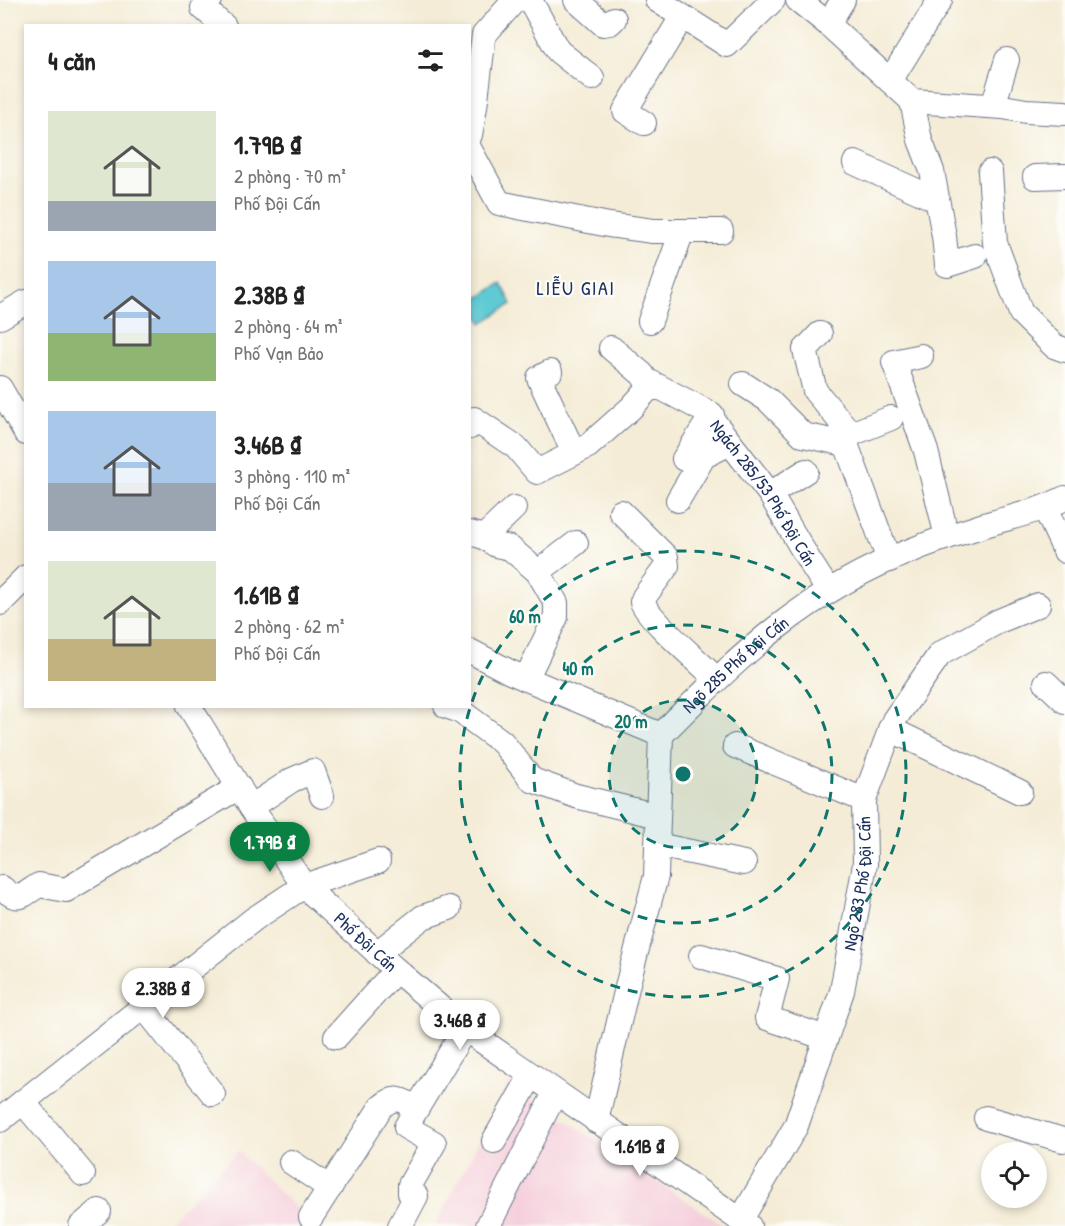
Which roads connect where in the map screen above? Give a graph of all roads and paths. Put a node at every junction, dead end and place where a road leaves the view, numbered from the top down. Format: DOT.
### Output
graph roads {
  1 [pos="210,0"];
  2 [pos="530,0"];
  3 [pos="576,0"];
  4 [pos="657,0"];
  5 [pos="773,0"];
  6 [pos="798,0"];
  7 [pos="843,0"];
  8 [pos="940,0"];
  9 [pos="503,5"];
  10 [pos="682,17"];
  11 [pos="614,19"];
  12 [pos="222,24"];
  13 [pos="828,24"];
  14 [pos="1007,60"];
  15 [pos="592,78"];
  16 [pos="890,81"];
  17 [pos="912,101"];
  18 [pos="993,106"];
  19 [pos="1065,112"];
  20 [pos="644,123"];
  21 [pos="471,129"];
  22 [pos="471,152"];
  23 [pos="855,163"];
  24 [pos="990,172"];
  25 [pos="1065,176"];
  26 [pos="1035,177"];
  27 [pos="937,200"];
  28 [pos="682,231"];
  29 [pos="721,231"];
  30 [pos="975,256"];
  31 [pos="24,303"];
  32 [pos="0,317"];
  33 [pos="650,321"];
  34 [pos="820,334"];
  35 [pos="611,348"];
  36 [pos="1065,350"];
  37 [pos="921,356"];
  38 [pos="550,372"];
  39 [pos="742,384"];
  40 [pos="0,388"];
  41 [pos="659,388"];
  42 [pos="712,415"];
  43 [pos="891,418"];
  44 [pos="471,425"];
  45 [pos="24,430"];
  46 [pos="849,439"];
  47 [pos="730,443"];
  48 [pos="574,453"];
  49 [pos="684,459"];
  50 [pos="806,471"];
  51 [pos="770,494"];
  52 [pos="678,500"];
  53 [pos="1055,503"];
  54 [pos="514,508"];
  55 [pos="621,512"];
  56 [pos="477,535"];
  57 [pos="947,537"];
  58 [pos="576,543"];
  59 [pos="1065,551"];
  60 [pos="889,560"];
  61 [pos="538,573"];
  62 [pos="24,579"];
  63 [pos="828,590"];
  64 [pos="0,603"];
  65 [pos="1038,605"];
  66 [pos="471,652"];
  67 [pos="716,679"];
  68 [pos="526,680"];
  69 [pos="1046,683"];
  70 [pos="1065,701"];
  71 [pos="190,708"];
  72 [pos="452,708"];
  73 [pos="890,729"];
  74 [pos="661,735"];
  75 [pos="735,746"];
  76 [pos="239,786"];
  77 [pos="1020,792"];
  78 [pos="322,796"];
  79 [pos="864,800"];
  80 [pos="251,807"];
  81 [pos="658,816"];
  82 [pos="657,845"];
  83 [pos="378,861"];
  84 [pos="744,863"];
  85 [pos="304,886"];
  86 [pos="1,900"];
  87 [pos="449,908"];
  88 [pos="377,953"];
  89 [pos="701,956"];
  90 [pos="396,970"];
  91 [pos="144,1007"];
  92 [pos="465,1029"];
  93 [pos="336,1037"];
  94 [pos="826,1038"];
  95 [pos="531,1076"];
  96 [pos="555,1093"];
  97 [pos="213,1094"];
  98 [pos="23,1102"];
  99 [pos="417,1108"];
  100 [pos="986,1118"];
  101 [pos="0,1120"];
  102 [pos="596,1121"];
  103 [pos="1063,1140"];
  104 [pos="494,1141"];
  105 [pos="291,1162"];
  106 [pos="82,1174"];
  107 [pos="330,1188"];
  108 [pos="311,1217"];
  109 [pos="744,1223"];
  110 [pos="400,1226"];
  111 [pos="488,1226"];
  1 -- 12 [label="street"];
  2 -- 15 [label="street"];
  3 -- 11 [label="street"];
  4 -- 10 [label="street"];
  5 -- 10 [label="street"];
  6 -- 13 [label="street"];
  7 -- 13 [label="street"];
  8 -- 16 [label="street"];
  9 -- 21 [label="street"];
  10 -- 20 [label="street"];
  13 -- 16 [label="street"];
  14 -- 18 [label="street"];
  16 -- 17 [label="street"];
  17 -- 18 [label="street"];
  17 -- 27 [label="street"];
  18 -- 19 [label="street"];
  22 -- 28 [label="street"];
  23 -- 27 [label="street"];
  24 -- 36 [label="street"];
  25 -- 26 [label="street"];
  27 -- 30 [label="street"];
  28 -- 29 [label="street"];
  28 -- 33 [label="street"];
  31 -- 32 [label="street"];
  34 -- 46 [label="street"];
  35 -- 41 [label="street, Ngách 285/53 Phố Đội Cấn"];
  37 -- 57 [label="street"];
  38 -- 48 [label="street"];
  39 -- 46 [label="street"];
  40 -- 45 [label="street"];
  41 -- 42 [label="street, Ngách 285/53 Phố Đội Cấn"];
  41 -- 48 [label="street"];
  42 -- 47 [label="street, Ngách 285/53 Phố Đội Cấn"];
  42 -- 49 [label="street"];
  43 -- 46 [label="street"];
  44 -- 48 [label="street"];
  46 -- 60 [label="street"];
  47 -- 51 [label="street, Ngách 285/53 Phố Đội Cấn"];
  47 -- 52 [label="street"];
  50 -- 51 [label="street"];
  51 -- 63 [label="street, Ngách 285/53 Phố Đội Cấn"];
  53 -- 57 [label="street, Ngõ 285 Phố Đội Cấn"];
  53 -- 59 [label="street"];
  54 -- 56 [label="street"];
  55 -- 67 [label="street"];
  56 -- 61 [label="street"];
  57 -- 60 [label="street, Ngõ 285 Phố Đội Cấn"];
  58 -- 61 [label="street"];
  60 -- 63 [label="street, Ngõ 285 Phố Đội Cấn"];
  61 -- 68 [label="street"];
  62 -- 64 [label="street"];
  63 -- 67 [label="street, Ngõ 285 Phố Đội Cấn"];
  65 -- 73 [label="street, Ngõ 283 Phố Đội Cấn"];
  66 -- 68 [label="street"];
  67 -- 74 [label="street, Ngõ 285 Phố Đội Cấn"];
  68 -- 74 [label="street"];
  69 -- 70 [label="street"];
  71 -- 76 [label="street, Phố Đội Cấn"];
  72 -- 81 [label="street"];
  73 -- 77 [label="street"];
  73 -- 79 [label="street, Ngõ 283 Phố Đội Cấn"];
  74 -- 81 [label="street"];
  75 -- 79 [label="street"];
  76 -- 80 [label="street, Phố Đội Cấn"];
  76 -- 86 [label="street"];
  78 -- 80 [label="street"];
  79 -- 94 [label="street, Ngõ 283 Phố Đội Cấn"];
  80 -- 85 [label="street, Phố Đội Cấn"];
  81 -- 82 [label="street"];
  82 -- 84 [label="street"];
  82 -- 102 [label="street"];
  83 -- 85 [label="street"];
  85 -- 88 [label="street, Phố Đội Cấn"];
  85 -- 91 [label="street"];
  87 -- 88 [label="street"];
  88 -- 90 [label="street, Phố Đội Cấn"];
  89 -- 94 [label="street"];
  90 -- 92 [label="street, Phố Đội Cấn"];
  90 -- 93 [label="street"];
  91 -- 97 [label="street"];
  91 -- 98 [label="street"];
  92 -- 95 [label="street, Phố Đội Cấn"];
  92 -- 99 [label="street"];
  94 -- 109 [label="street, Ngõ 283 Phố Đội Cấn"];
  95 -- 96 [label="street, Phố Đội Cấn"];
  95 -- 104 [label="street"];
  96 -- 102 [label="street, Phố Đội Cấn"];
  96 -- 111 [label="street"];
  98 -- 101 [label="street"];
  98 -- 106 [label="street"];
  99 -- 107 [label="street"];
  99 -- 110 [label="street"];
  100 -- 103 [label="street"];
  102 -- 109 [label="street, Phố Đội Cấn"];
  105 -- 107 [label="street"];
  107 -- 108 [label="street"];
}
